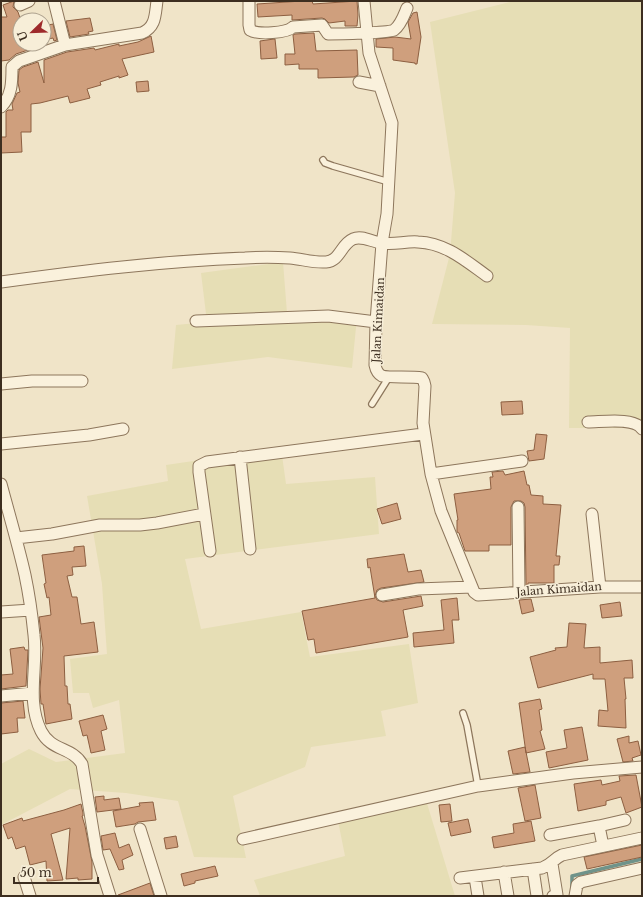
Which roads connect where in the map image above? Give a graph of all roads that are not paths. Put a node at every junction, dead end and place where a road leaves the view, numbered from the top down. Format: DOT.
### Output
graph roads {
  1 [pos="54,1"];
  2 [pos="157,1"];
  3 [pos="249,1"];
  4 [pos="364,1"];
  5 [pos="407,8"];
  6 [pos="367,32"];
  7 [pos="64,45"];
  8 [pos="359,82"];
  9 [pos="380,86"];
  10 [pos="1,107"];
  11 [pos="323,160"];
  12 [pos="389,182"];
  13 [pos="382,243"];
  14 [pos="487,276"];
  15 [pos="1,282"];
  16 [pos="196,321"];
  17 [pos="376,322"];
  18 [pos="390,376"];
  19 [pos="82,381"];
  20 [pos="1,384"];
  21 [pos="372,404"];
  22 [pos="588,422"];
  23 [pos="124,429"];
  24 [pos="642,429"];
  25 [pos="423,434"];
  26 [pos="1,444"];
  27 [pos="240,457"];
  28 [pos="522,460"];
  29 [pos="431,474"];
  30 [pos="1,484"];
  31 [pos="518,507"];
  32 [pos="204,514"];
  33 [pos="592,514"];
  34 [pos="16,538"];
  35 [pos="250,549"];
  36 [pos="210,550"];
  37 [pos="600,586"];
  38 [pos="472,587"];
  39 [pos="642,587"];
  40 [pos="519,592"];
  41 [pos="382,595"];
  42 [pos="31,610"];
  43 [pos="1,612"];
  44 [pos="33,693"];
  45 [pos="1,696"];
  46 [pos="463,713"];
  47 [pos="642,767"];
  48 [pos="478,786"];
  49 [pos="625,820"];
  50 [pos="599,826"];
  51 [pos="140,829"];
  52 [pos="550,835"];
  53 [pos="642,838"];
  54 [pos="243,839"];
  55 [pos="603,846"];
  56 [pos="552,864"];
  57 [pos="642,868"];
  58 [pos="533,869"];
  59 [pos="504,872"];
  60 [pos="24,877"];
  61 [pos="475,877"];
  62 [pos="460,878"];
  63 [pos="30,896"];
  64 [pos="110,896"];
  65 [pos="161,896"];
  66 [pos="478,896"];
  67 [pos="508,896"];
  68 [pos="537,896"];
  69 [pos="553,896"];
  70 [pos="575,896"];
  1 -- 7 [label="street"];
  2 -- 7 [label="street"];
  3 -- 6 [label="street"];
  4 -- 6 [label="street, Jalan Kimaidan"];
  5 -- 6 [label="street"];
  6 -- 9 [label="street, Jalan Kimaidan"];
  7 -- 10 [label="street"];
  8 -- 9 [label="street"];
  9 -- 12 [label="street, Jalan Kimaidan"];
  11 -- 12 [label="lane"];
  12 -- 13 [label="street, Jalan Kimaidan"];
  13 -- 14 [label="street"];
  13 -- 15 [label="street"];
  13 -- 17 [label="street, Jalan Kimaidan"];
  16 -- 17 [label="street"];
  17 -- 18 [label="street, Jalan Kimaidan"];
  18 -- 21 [label="lane"];
  18 -- 25 [label="street, Jalan Kimaidan"];
  19 -- 20 [label="street"];
  22 -- 24 [label="street"];
  23 -- 26 [label="street"];
  25 -- 27 [label="street"];
  25 -- 29 [label="street, Jalan Kimaidan"];
  27 -- 32 [label="street"];
  27 -- 35 [label="street"];
  28 -- 29 [label="street"];
  29 -- 38 [label="street, Jalan Kimaidan"];
  30 -- 34 [label="street"];
  31 -- 40 [label="street"];
  32 -- 34 [label="street"];
  32 -- 36 [label="street"];
  33 -- 37 [label="street"];
  34 -- 42 [label="street"];
  37 -- 39 [label="street, Jalan Kimaidan"];
  37 -- 40 [label="street, Jalan Kimaidan"];
  38 -- 40 [label="street, Jalan Kimaidan"];
  38 -- 41 [label="street"];
  42 -- 43 [label="street"];
  42 -- 44 [label="street"];
  44 -- 45 [label="street"];
  44 -- 64 [label="street"];
  46 -- 48 [label="lane"];
  47 -- 48 [label="street"];
  48 -- 54 [label="street"];
  49 -- 50 [label="street"];
  50 -- 52 [label="street"];
  50 -- 55 [label="street"];
  51 -- 65 [label="street"];
  53 -- 55 [label="street"];
  55 -- 56 [label="street"];
  56 -- 58 [label="street"];
  56 -- 69 [label="street"];
  57 -- 70 [label="street"];
  58 -- 59 [label="street"];
  58 -- 68 [label="street"];
  59 -- 61 [label="street"];
  59 -- 67 [label="street"];
  60 -- 63 [label="street"];
  61 -- 62 [label="street"];
  61 -- 66 [label="street"];
}
